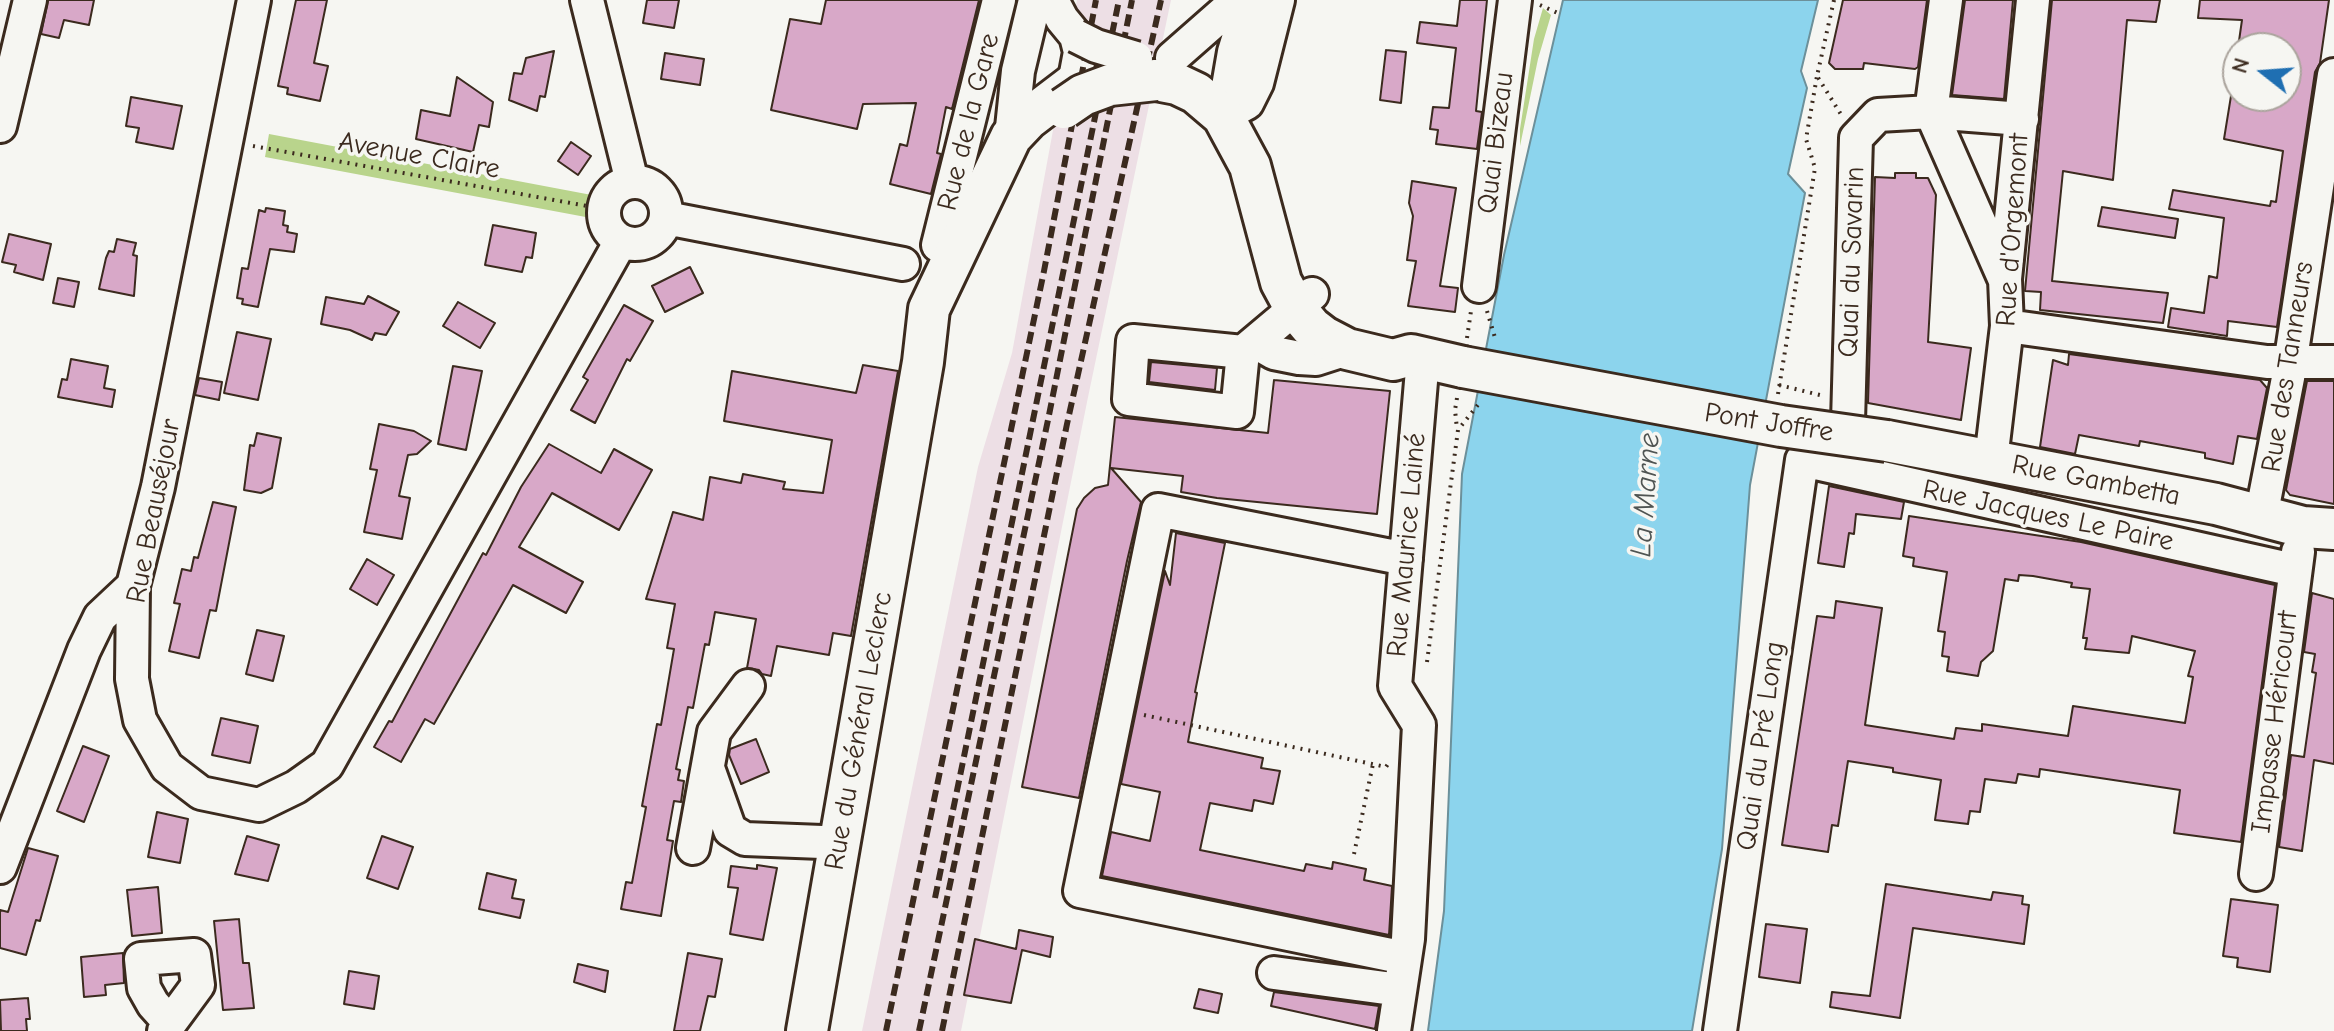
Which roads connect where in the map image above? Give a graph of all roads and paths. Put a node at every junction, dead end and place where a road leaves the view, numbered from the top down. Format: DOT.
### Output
graph roads {
  1 [pos="30,0"];
  2 [pos="254,0"];
  3 [pos="587,0"];
  4 [pos="999,0"];
  5 [pos="1035,0"];
  6 [pos="1052,0"];
  7 [pos="1238,0"];
  8 [pos="1250,0"];
  9 [pos="1262,0"];
  10 [pos="1278,0"];
  11 [pos="1834,0"];
  12 [pos="1946,0"];
  13 [pos="2033,0"];
  14 [pos="1528,2"];
  15 [pos="1560,14"];
  16 [pos="1076,36"];
  17 [pos="1156,63"];
  18 [pos="2334,75"];
  19 [pos="1817,76"];
  20 [pos="1233,102"];
  21 [pos="1931,112"];
  22 [pos="1041,114"];
  23 [pos="2022,119"];
  24 [pos="0,126"];
  25 [pos="1856,138"];
  26 [pos="227,142"];
  27 [pos="632,182"];
  28 [pos="604,209"];
  29 [pos="666,218"];
  30 [pos="621,241"];
  31 [pos="934,278"];
  32 [pos="2005,279"];
  33 [pos="1479,286"];
  34 [pos="1304,301"];
  35 [pos="2007,326"];
  36 [pos="1497,343"];
  37 [pos="1347,349"];
  38 [pos="1417,357"];
  39 [pos="2334,362"];
  40 [pos="2290,363"];
  41 [pos="1473,383"];
  42 [pos="1779,385"];
  43 [pos="1777,400"];
  44 [pos="1848,402"];
  45 [pos="1455,410"];
  46 [pos="1458,430"];
  47 [pos="1887,441"];
  48 [pos="1802,460"];
  49 [pos="1991,460"];
  50 [pos="1847,472"];
  51 [pos="2261,517"];
  52 [pos="2324,533"];
  53 [pos="1406,559"];
  54 [pos="2294,570"];
  55 [pos="133,586"];
  56 [pos="1427,666"];
  57 [pos="748,686"];
  58 [pos="1117,709"];
  59 [pos="1419,725"];
  60 [pos="1373,764"];
  61 [pos="708,768"];
  62 [pos="839,846"];
  63 [pos="693,848"];
  64 [pos="1354,854"];
  65 [pos="4,858"];
  66 [pos="2256,874"];
  67 [pos="1405,958"];
  68 [pos="1274,973"];
  69 [pos="1400,990"];
  70 [pos="807,1031"];
  71 [pos="1394,1031"];
  72 [pos="1720,1031"];
  1 -- 24 [label="street"];
  2 -- 26 [label="street, Rue Beauséjour"];
  3 -- 27 [label="street"];
  4 -- 31 [label="street, Rue de la Gare"];
  5 -- 22 [label="street, Rue de la Gare"];
  6 -- 16 [label="street"];
  7 -- 17 [label="street"];
  8 -- 20 [label="street"];
  9 -- 20 [label="street"];
  10 -- 20 [label="street"];
  11 -- 19 [label="path"];
  12 -- 21 [label="street"];
  13 -- 23 [label="street, Rue d'Orgemont"];
  14 -- 15 [label="path"];
  14 -- 33 [label="street, Quai Bizeau"];
  16 -- 17 [label="street, bridge"];
  16 -- 22 [label="street"];
  17 -- 20 [label="main road"];
  17 -- 22 [label="main road, bridge"];
  18 -- 40 [label="street, Rue des Tanneurs"];
  19 -- 25 [label="path"];
  19 -- 42 [label="path"];
  20 -- 34 [label="main road"];
  21 -- 23 [label="street, Quai du Savarin"];
  21 -- 25 [label="street, Quai du Savarin"];
  21 -- 32 [label="street"];
  22 -- 31 [label="main road, Rue du Général Leclerc"];
  23 -- 32 [label="street, Rue d'Orgemont"];
  25 -- 44 [label="street, Quai du Savarin"];
  26 -- 28 [label="path, Avenue Claire"];
  26 -- 55 [label="street, Rue Beauséjour"];
  27 -- 28 [label="street"];
  27 -- 29 [label="street"];
  28 -- 30 [label="street"];
  29 -- 30 [label="street"];
  29 -- 31 [label="street"];
  30 -- 55 [label="street, Rue Beauséjour"];
  31 -- 62 [label="main road, Rue du Général Leclerc"];
  32 -- 35 [label="street, Rue d'Orgemont"];
  33 -- 36 [label="path"];
  34 -- 37 [label="main road"];
  34 -- 37 [label="street"];
  34 -- 38 [label="main road"];
  35 -- 40 [label="street"];
  35 -- 49 [label="street, Rue d'Orgemont"];
  37 -- 38 [label="main road"];
  38 -- 41 [label="main road, Pont Joffre"];
  38 -- 53 [label="street, Rue Maurice Lainé"];
  39 -- 40 [label="street"];
  40 -- 51 [label="street, Rue des Tanneurs"];
  41 -- 46 [label="path"];
  41 -- 47 [label="main road, Pont Joffre, bridge"];
  42 -- 43 [label="path"];
  42 -- 44 [label="path"];
  44 -- 50 [label="street, Quai du Savarin"];
  45 -- 46 [label="path"];
  46 -- 56 [label="path"];
  47 -- 49 [label="main road, Rue Gambetta"];
  48 -- 50 [label="street, Rue Jacques Le Paire"];
  48 -- 72 [label="street, Quai du Pré Long"];
  49 -- 51 [label="main road, Rue Gambetta"];
  50 -- 54 [label="street, Rue Jacques Le Paire"];
  51 -- 52 [label="main road, Rue Gambetta"];
  52 -- 54 [label="street, Impasse Héricourt"];
  53 -- 58 [label="street"];
  53 -- 59 [label="street, Rue Maurice Lainé"];
  54 -- 66 [label="street, Impasse Héricourt"];
  55 -- 65 [label="street"];
  57 -- 61 [label="street"];
  58 -- 60 [label="path"];
  58 -- 67 [label="street"];
  59 -- 60 [label="path"];
  59 -- 67 [label="street"];
  60 -- 64 [label="path"];
  61 -- 62 [label="street"];
  61 -- 63 [label="street"];
  62 -- 70 [label="main road, Rue du Général Leclerc"];
  67 -- 69 [label="street"];
  68 -- 69 [label="street"];
  69 -- 71 [label="street"];
}
